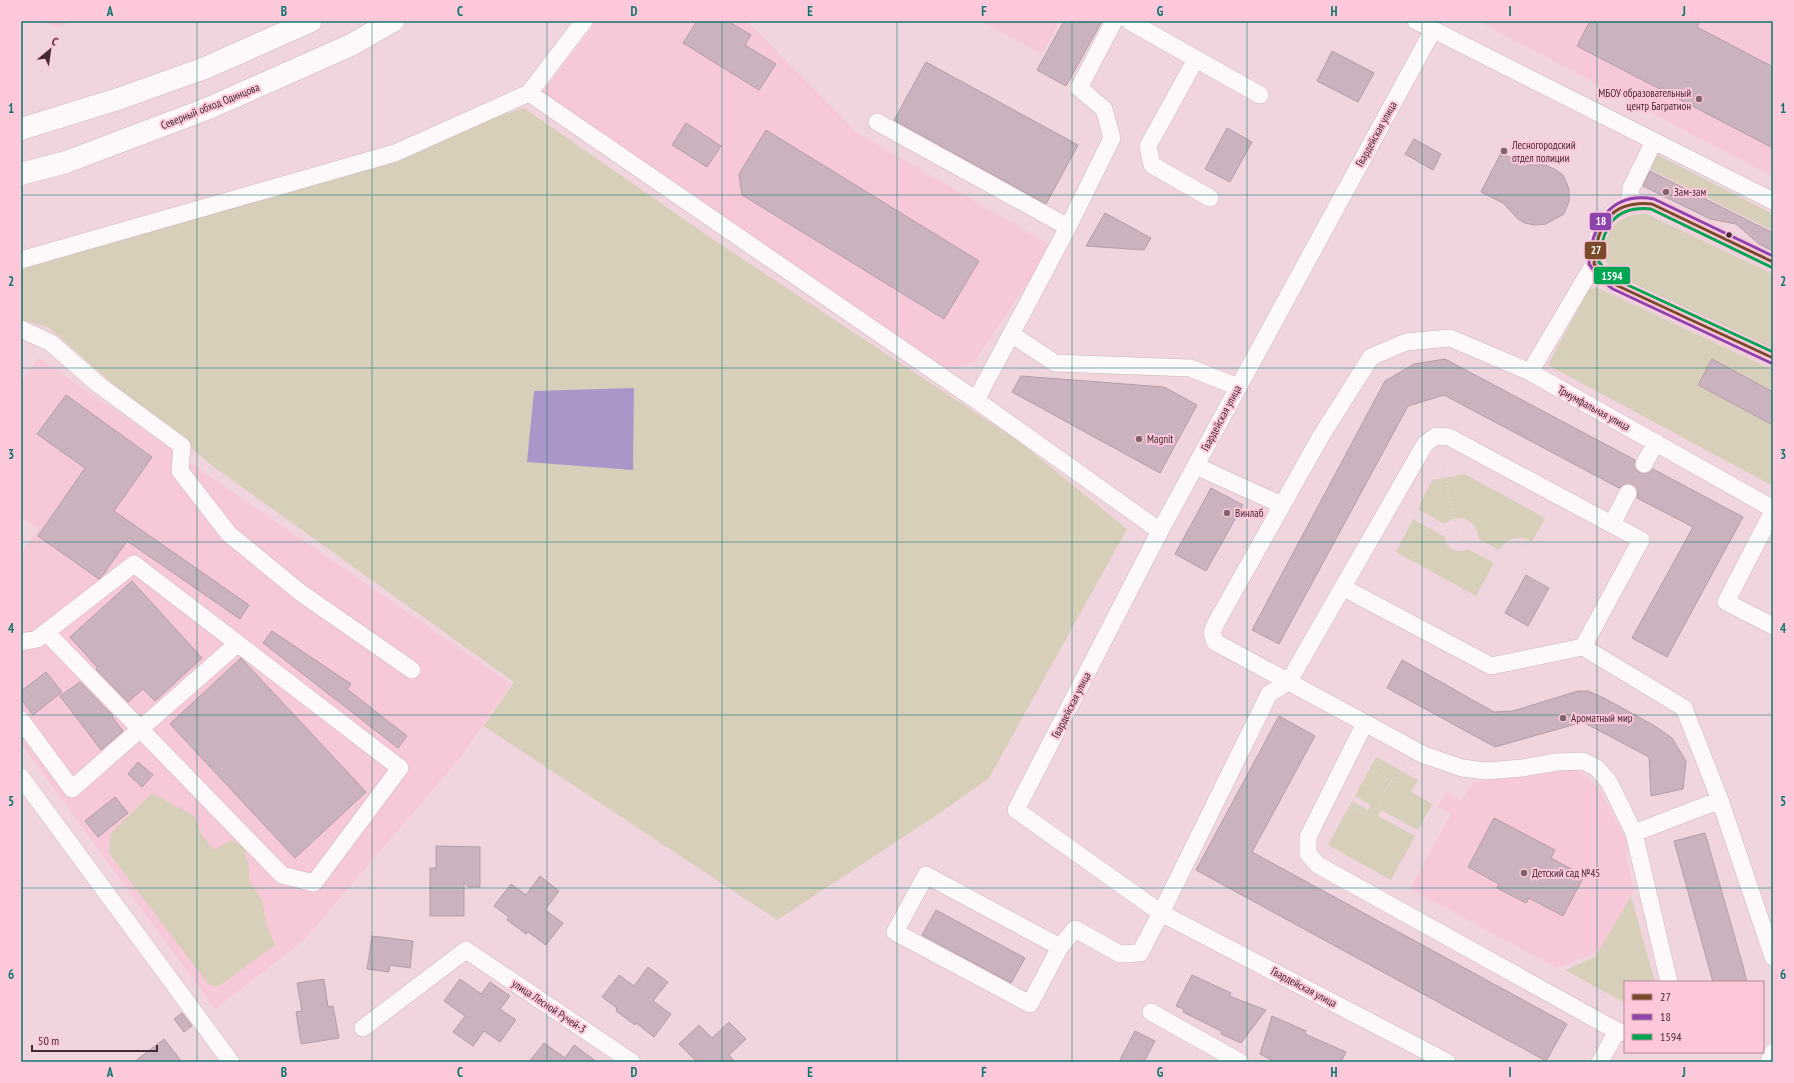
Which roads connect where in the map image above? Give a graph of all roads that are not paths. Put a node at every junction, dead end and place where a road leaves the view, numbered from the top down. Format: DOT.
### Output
graph roads {
  1 [pos="311,21"];
  2 [pos="392,21"];
  3 [pos="584,21"];
  4 [pos="1114,21"];
  5 [pos="1129,21"];
  6 [pos="1416,21"];
  7 [pos="1433,30"];
  8 [pos="1196,59"];
  9 [pos="529,93"];
  10 [pos="1260,95"];
  11 [pos="877,122"];
  12 [pos="21,129"];
  13 [pos="1654,141"];
  14 [pos="21,174"];
  15 [pos="1210,198"];
  16 [pos="1773,201"];
  17 [pos="1630,203"];
  18 [pos="1068,228"];
  19 [pos="21,260"];
  20 [pos="1773,262"];
  21 [pos="1594,264"];
  22 [pos="21,329"];
  23 [pos="1011,334"];
  24 [pos="1773,358"];
  25 [pos="1530,372"];
  26 [pos="1238,387"];
  27 [pos="976,400"];
  28 [pos="1656,442"];
  29 [pos="1644,464"];
  30 [pos="1196,466"];
  31 [pos="1628,493"];
  32 [pos="1282,505"];
  33 [pos="1773,510"];
  34 [pos="1612,524"];
  35 [pos="1160,531"];
  36 [pos="1344,588"];
  37 [pos="1773,626"];
  38 [pos="46,632"];
  39 [pos="21,642"];
  40 [pos="237,644"];
  41 [pos="1583,647"];
  42 [pos="412,670"];
  43 [pos="1290,682"];
  44 [pos="21,720"];
  45 [pos="1365,723"];
  46 [pos="140,729"];
  47 [pos="21,777"];
  48 [pos="1720,800"];
  49 [pos="1634,833"];
  50 [pos="1161,913"];
  51 [pos="1060,947"];
  52 [pos="1773,957"];
  53 [pos="1669,981"];
  54 [pos="1151,1012"];
  55 [pos="363,1028"];
  56 [pos="1621,1032"];
  57 [pos="1773,1052"];
  58 [pos="231,1062"];
  59 [pos="632,1062"];
  60 [pos="1240,1062"];
  61 [pos="1447,1062"];
  62 [pos="1600,1062"];
  63 [pos="1769,1062"];
  1 -- 12 [label="highway"];
  2 -- 14 [label="highway, Северный обход Одинцова"];
  3 -- 9 [label="street"];
  4 -- 18 [label="street"];
  5 -- 8 [label="street"];
  6 -- 7 [label="street"];
  7 -- 13 [label="street"];
  7 -- 26 [label="street, Гвардейская улица"];
  8 -- 10 [label="street"];
  8 -- 15 [label="street"];
  9 -- 19 [label="street"];
  9 -- 27 [label="street"];
  11 -- 18 [label="street"];
  13 -- 16 [label="street"];
  13 -- 17 [label="street"];
  17 -- 20 [label="street"];
  17 -- 21 [label="street"];
  18 -- 23 [label="street"];
  21 -- 24 [label="street"];
  21 -- 25 [label="street"];
  22 -- 42 [label="street"];
  23 -- 26 [label="street"];
  23 -- 27 [label="street"];
  25 -- 28 [label="street, Триумфальная улица"];
  25 -- 32 [label="street, Триумфальная улица"];
  26 -- 30 [label="street, Гвардейская улица"];
  27 -- 35 [label="street"];
  28 -- 29 [label="street"];
  28 -- 33 [label="street, Триумфальная улица"];
  30 -- 32 [label="street"];
  30 -- 35 [label="street, Гвардейская улица"];
  31 -- 34 [label="street"];
  32 -- 43 [label="street, Триумфальная улица"];
  33 -- 37 [label="street"];
  34 -- 36 [label="street"];
  34 -- 41 [label="street"];
  35 -- 50 [label="street, Гвардейская улица"];
  36 -- 41 [label="street"];
  36 -- 43 [label="street"];
  38 -- 39 [label="street"];
  38 -- 40 [label="street"];
  38 -- 46 [label="street"];
  40 -- 46 [label="street"];
  40 -- 46 [label="street"];
  41 -- 48 [label="street"];
  43 -- 45 [label="street, Триумфальная улица"];
  43 -- 50 [label="street"];
  44 -- 46 [label="street"];
  45 -- 49 [label="street, Триумфальная улица"];
  45 -- 56 [label="street"];
  47 -- 58 [label="street"];
  48 -- 49 [label="street"];
  48 -- 52 [label="street"];
  49 -- 53 [label="street, Триумфальная улица"];
  50 -- 51 [label="street"];
  50 -- 61 [label="street, Гвардейская улица"];
  51 -- 51 [label="street"];
  54 -- 60 [label="street"];
  55 -- 59 [label="street, улица Лесной Ручей-3"];
  56 -- 62 [label="street"];
  57 -- 63 [label="street"];
}
